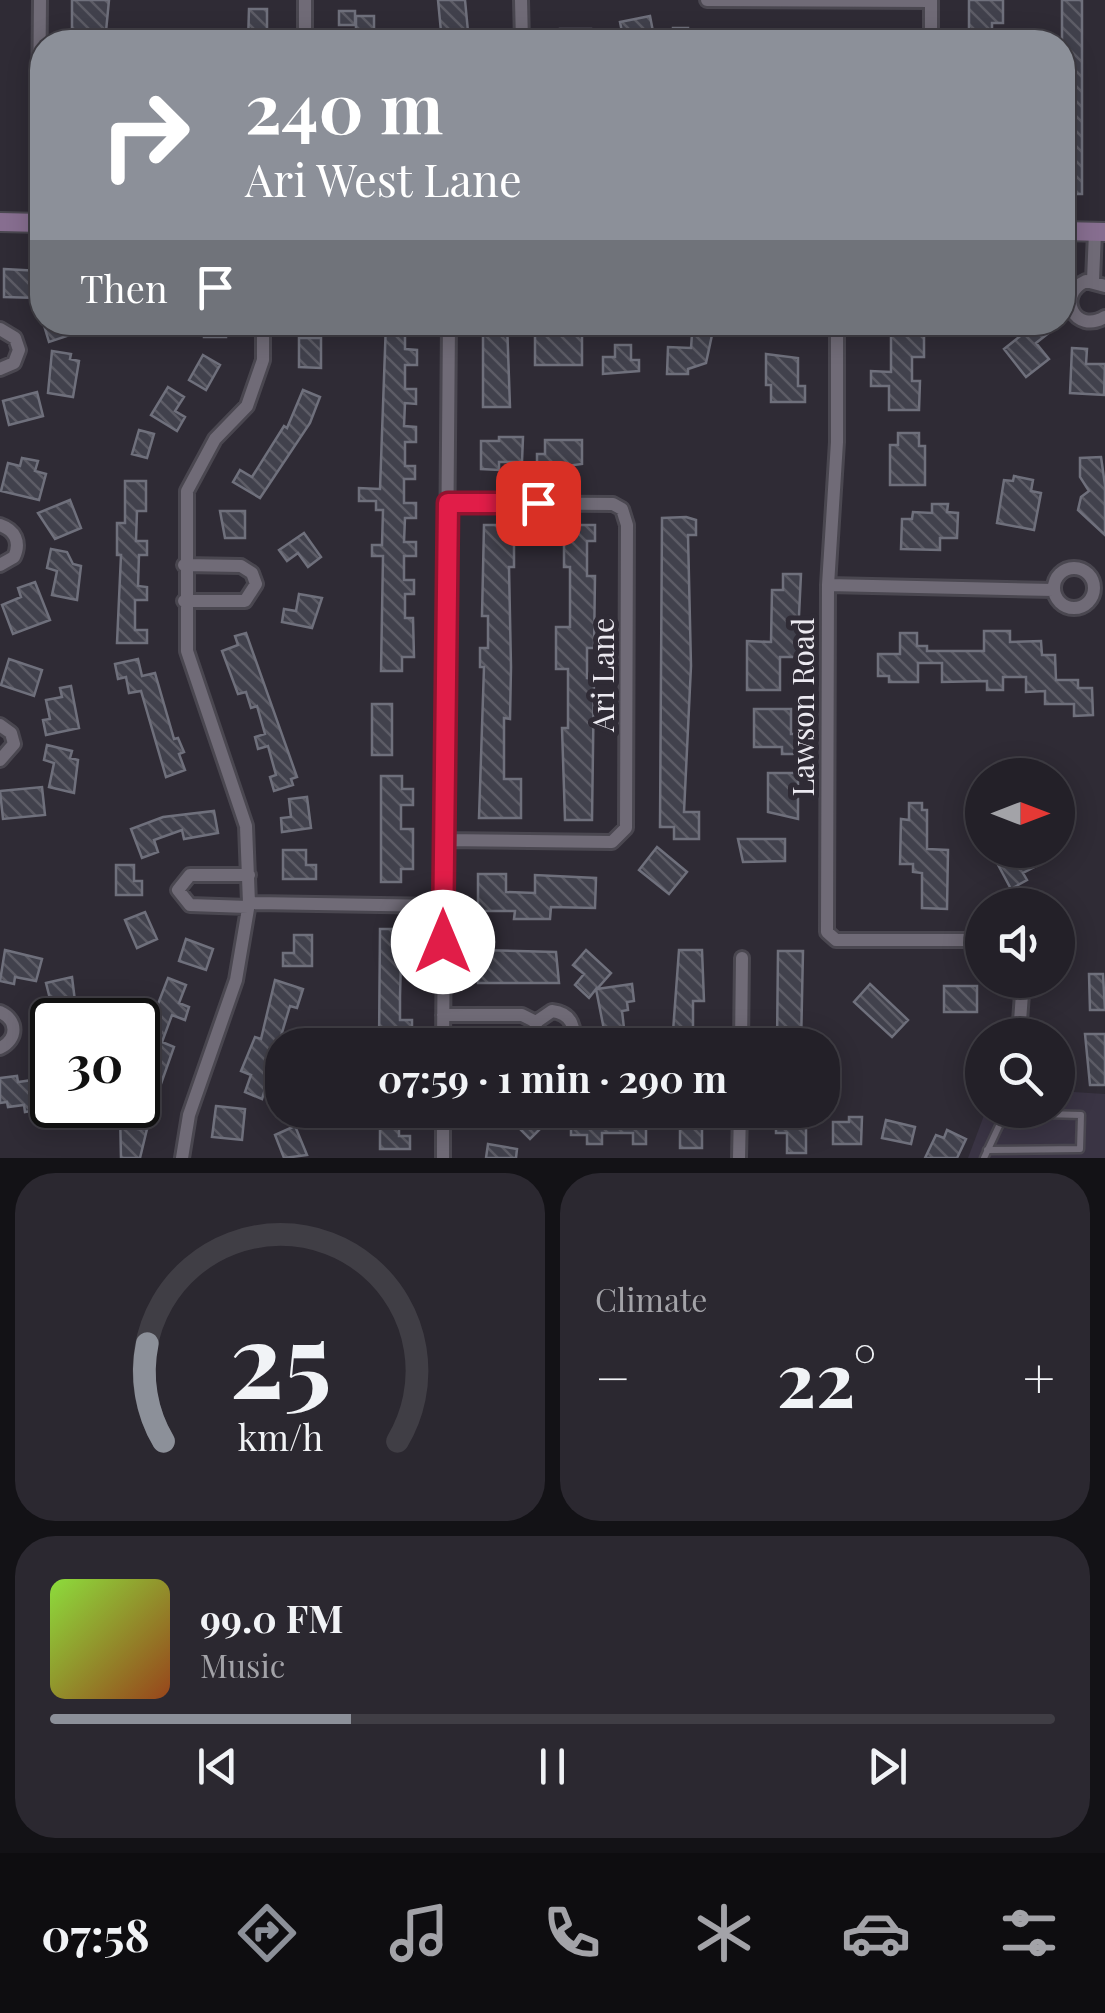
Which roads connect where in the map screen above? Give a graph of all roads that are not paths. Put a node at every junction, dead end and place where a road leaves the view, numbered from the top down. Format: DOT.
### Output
graph roads {
  1 [pos="40,0"];
  2 [pos="305,0"];
  3 [pos="522,0"];
  4 [pos="707,0"];
  5 [pos="931,1"];
  6 [pos="40,30"];
  7 [pos="305,30"];
  8 [pos="522,30"];
  9 [pos="931,30"];
  10 [pos="0,222"];
  11 [pos="30,223"];
  12 [pos="1075,231"];
  13 [pos="1100,232"];
  14 [pos="1099,283"];
  15 [pos="1075,313"];
  16 [pos="1105,318"];
  17 [pos="0,329"];
  18 [pos="263,335"];
  19 [pos="449,335"];
  20 [pos="836,335"];
  21 [pos="0,369"];
  22 [pos="448,503"];
  23 [pos="0,525"];
  24 [pos="184,565"];
  25 [pos="0,566"];
  26 [pos="828,585"];
  27 [pos="1054,590"];
  28 [pos="184,601"];
  29 [pos="0,725"];
  30 [pos="0,760"];
  31 [pos="444,840"];
  32 [pos="249,875"];
  33 [pos="248,905"];
  34 [pos="443,906"];
  35 [pos="965,940"];
  36 [pos="742,958"];
  37 [pos="0,1012"];
  38 [pos="443,1015"];
  39 [pos="536,1022"];
  40 [pos="443,1028"];
  41 [pos="536,1028"];
  42 [pos="573,1028"];
  43 [pos="741,1028"];
  44 [pos="0,1048"];
  45 [pos="443,1128"];
  46 [pos="740,1128"];
  47 [pos="986,1154"];
  48 [pos="182,1158"];
  49 [pos="443,1158"];
  50 [pos="739,1158"];
  1 -- 6 [label="street"];
  2 -- 7 [label="street"];
  3 -- 8 [label="street"];
  4 -- 5 [label="street"];
  5 -- 9 [label="street"];
  10 -- 11 [label="main road"];
  12 -- 13 [label="main road"];
  13 -- 14 [label="street"];
  15 -- 16 [label="street"];
  17 -- 21 [label="street"];
  18 -- 24 [label="street"];
  19 -- 22 [label="street"];
  20 -- 26 [label="street, Lawson Road"];
  22 -- 31 [label="street"];
  22 -- 31 [label="street, Ari Lane"];
  23 -- 25 [label="street"];
  24 -- 28 [label="street"];
  24 -- 28 [label="street"];
  26 -- 27 [label="street"];
  26 -- 35 [label="street, Lawson Road"];
  28 -- 32 [label="street"];
  29 -- 30 [label="street"];
  31 -- 34 [label="street"];
  32 -- 33 [label="street"];
  32 -- 33 [label="street"];
  33 -- 34 [label="street"];
  33 -- 48 [label="street"];
  34 -- 38 [label="street"];
  36 -- 43 [label="street"];
  37 -- 44 [label="street"];
  38 -- 39 [label="street"];
  38 -- 40 [label="street"];
  39 -- 41 [label="street"];
  39 -- 42 [label="street"];
  45 -- 49 [label="street"];
  46 -- 50 [label="street"];
  47 -- 47 [label="lane"];
}
